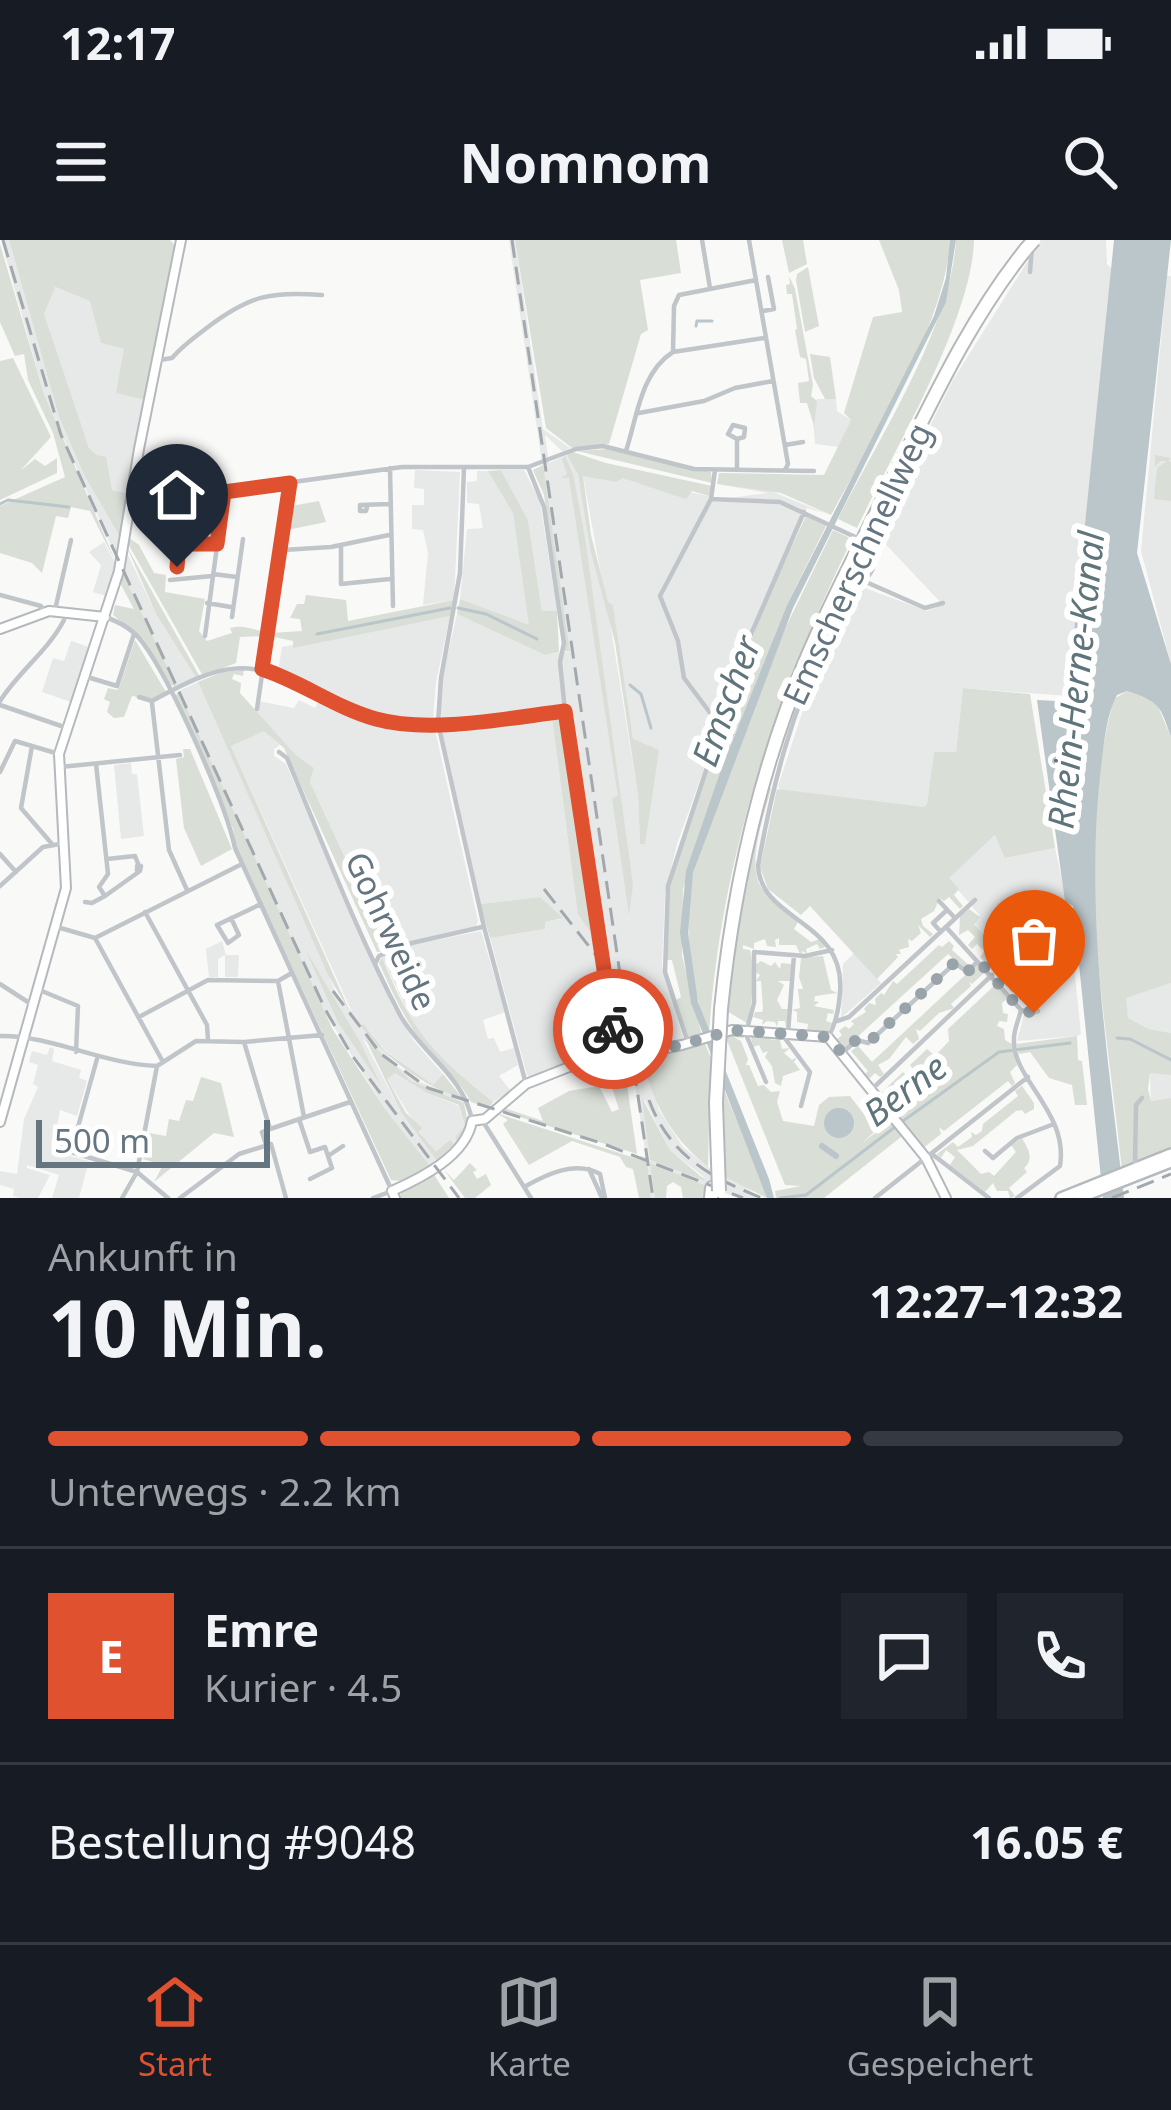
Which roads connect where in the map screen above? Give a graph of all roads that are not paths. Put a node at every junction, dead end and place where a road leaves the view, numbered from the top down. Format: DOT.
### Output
graph roads {
  1 [pos="181,240"];
  2 [pos="702,240"];
  3 [pos="749,240"];
  4 [pos="1028,242"];
  5 [pos="1030,272"];
  6 [pos="768,277"];
  7 [pos="756,280"];
  8 [pos="770,287"];
  9 [pos="710,288"];
  10 [pos="758,290"];
  11 [pos="322,295"];
  12 [pos="761,311"];
  13 [pos="766,338"];
  14 [pos="673,352"];
  15 [pos="160,360"];
  16 [pos="773,381"];
  17 [pos="637,414"];
  18 [pos="737,439"];
  19 [pos="802,442"];
  20 [pos="784,445"];
  21 [pos="626,451"];
  22 [pos="528,466"];
  23 [pos="464,468"];
  24 [pos="390,469"];
  25 [pos="716,470"];
  26 [pos="737,470"];
  27 [pos="785,470"];
  28 [pos="814,471"];
  29 [pos="290,483"];
  30 [pos="224,492"];
  31 [pos="711,499"];
  32 [pos="389,504"];
  33 [pos="130,505"];
  34 [pos="804,512"];
  35 [pos="346,514"];
  36 [pos="389,535"];
  37 [pos="243,539"];
  38 [pos="71,540"];
  39 [pos="217,544"];
  40 [pos="341,544"];
  41 [pos="283,550"];
  42 [pos="177,567"];
  43 [pos="213,575"];
  44 [pos="237,578"];
  45 [pos="390,579"];
  46 [pos="170,580"];
  47 [pos="866,582"];
  48 [pos="0,595"];
  49 [pos="26,600"];
  50 [pos="207,603"];
  51 [pos="943,603"];
  52 [pos="393,606"];
  53 [pos="233,607"];
  54 [pos="49,611"];
  55 [pos="32,616"];
  56 [pos="105,617"];
  57 [pos="232,617"];
  58 [pos="64,620"];
  59 [pos="0,629"];
  60 [pos="134,633"];
  61 [pos="205,636"];
  62 [pos="262,669"];
  63 [pos="84,676"];
  64 [pos="170,691"];
  65 [pos="139,697"];
  66 [pos="152,701"];
  67 [pos="724,702"];
  68 [pos="0,703"];
  69 [pos="705,708"];
  70 [pos="256,709"];
  71 [pos="565,711"];
  72 [pos="438,723"];
  73 [pos="67,728"];
  74 [pos="720,729"];
  75 [pos="32,746"];
  76 [pos="279,752"];
  77 [pos="59,754"];
  78 [pos="180,755"];
  79 [pos="158,757"];
  80 [pos="96,764"];
  81 [pos="60,767"];
  82 [pos="0,772"];
  83 [pos="64,842"];
  84 [pos="52,844"];
  85 [pos="0,854"];
  86 [pos="106,860"];
  87 [pos="242,864"];
  88 [pos="16,872"];
  89 [pos="0,886"];
  90 [pos="187,890"];
  91 [pos="103,897"];
  92 [pos="975,900"];
  93 [pos="939,901"];
  94 [pos="85,902"];
  95 [pos="261,904"];
  96 [pos="947,910"];
  97 [pos="146,912"];
  98 [pos="231,918"];
  99 [pos="955,918"];
  100 [pos="55,926"];
  101 [pos="484,927"];
  102 [pos="944,929"];
  103 [pos="94,938"];
  104 [pos="832,950"];
  105 [pos="794,955"];
  106 [pos="979,961"];
  107 [pos="376,962"];
  108 [pos="292,973"];
  109 [pos="992,975"];
  110 [pos="278,981"];
  111 [pos="0,984"];
  112 [pos="37,988"];
  113 [pos="189,991"];
  114 [pos="28,1002"];
  115 [pos="1021,1010"];
  116 [pos="1038,1011"];
  117 [pos="139,1017"];
  118 [pos="835,1021"];
  119 [pos="745,1029"];
  120 [pos="784,1032"];
  121 [pos="322,1035"];
  122 [pos="0,1036"];
  123 [pos="23,1037"];
  124 [pos="828,1037"];
  125 [pos="289,1038"];
  126 [pos="208,1041"];
  127 [pos="244,1042"];
  128 [pos="688,1043"];
  129 [pos="76,1052"];
  130 [pos="842,1053"];
  131 [pos="618,1057"];
  132 [pos="97,1059"];
  133 [pos="160,1064"];
  134 [pos="1028,1077"];
  135 [pos="766,1082"];
  136 [pos="526,1084"];
  137 [pos="870,1090"];
  138 [pos="1142,1098"];
  139 [pos="351,1102"];
  140 [pos="801,1106"];
  141 [pos="302,1118"];
  142 [pos="477,1121"];
  143 [pos="0,1122"];
  144 [pos="1054,1124"];
  145 [pos="270,1129"];
  146 [pos="270,1145"];
  147 [pos="344,1146"];
  148 [pos="985,1151"];
  149 [pos="328,1156"];
  150 [pos="928,1156"];
  151 [pos="1171,1158"];
  152 [pos="137,1172"];
  153 [pos="1129,1174"];
  154 [pos="314,1176"];
  155 [pos="524,1187"];
  156 [pos="715,1191"];
  157 [pos="1090,1191"];
  158 [pos="394,1195"];
  159 [pos="880,1197"];
  160 [pos="122,1198"];
  161 [pos="168,1198"];
  162 [pos="180,1198"];
  163 [pos="286,1198"];
  164 [pos="373,1198"];
  165 [pos="531,1198"];
  166 [pos="603,1198"];
  167 [pos="946,1198"];
  168 [pos="989,1198"];
  169 [pos="1018,1198"];
  170 [pos="1060,1198"];
  1 -- 15 [label="main road"];
  2 -- 9 [label="street"];
  3 -- 7 [label="street"];
  4 -- 5 [label="street"];
  4 -- 156 [label="highway, Emscherschnellweg, bridge"];
  4 -- 156 [label="highway, Emscherschnellweg, bridge"];
  6 -- 8 [label="street"];
  7 -- 9 [label="street"];
  7 -- 10 [label="street"];
  8 -- 10 [label="street"];
  8 -- 12 [label="street"];
  9 -- 14 [label="street"];
  10 -- 12 [label="street"];
  11 -- 15 [label="street"];
  12 -- 13 [label="street"];
  13 -- 14 [label="street"];
  13 -- 16 [label="street"];
  14 -- 17 [label="street"];
  15 -- 33 [label="main road"];
  16 -- 17 [label="street"];
  16 -- 20 [label="street"];
  17 -- 21 [label="street"];
  18 -- 26 [label="street"];
  19 -- 20 [label="street"];
  20 -- 27 [label="street"];
  21 -- 22 [label="street"];
  21 -- 25 [label="street"];
  22 -- 23 [label="street"];
  22 -- 71 [label="street"];
  23 -- 24 [label="street"];
  23 -- 72 [label="street"];
  24 -- 29 [label="street"];
  24 -- 32 [label="street"];
  25 -- 26 [label="street"];
  25 -- 31 [label="street"];
  26 -- 27 [label="street"];
  27 -- 28 [label="street"];
  29 -- 30 [label="street"];
  29 -- 41 [label="street"];
  30 -- 33 [label="street"];
  30 -- 39 [label="street"];
  31 -- 34 [label="street"];
  31 -- 69 [label="street"];
  32 -- 35 [label="street"];
  32 -- 36 [label="street"];
  33 -- 56 [label="main road"];
  34 -- 47 [label="street, bridge"];
  34 -- 67 [label="street"];
  36 -- 40 [label="street"];
  36 -- 45 [label="street"];
  37 -- 44 [label="street"];
  38 -- 54 [label="street"];
  39 -- 42 [label="street"];
  39 -- 43 [label="street"];
  40 -- 41 [label="street"];
  40 -- 45 [label="street"];
  41 -- 62 [label="street"];
  43 -- 44 [label="street"];
  43 -- 46 [label="street"];
  43 -- 50 [label="street"];
  44 -- 53 [label="street"];
  45 -- 52 [label="street"];
  47 -- 51 [label="street"];
  47 -- 104 [label="street"];
  48 -- 49 [label="street"];
  49 -- 54 [label="street"];
  49 -- 55 [label="street"];
  50 -- 53 [label="street"];
  50 -- 61 [label="street"];
  53 -- 57 [label="street"];
  54 -- 55 [label="main road"];
  54 -- 56 [label="main road"];
  55 -- 59 [label="main road"];
  56 -- 60 [label="street"];
  56 -- 63 [label="main road"];
  58 -- 68 [label="street"];
  60 -- 63 [label="street"];
  60 -- 64 [label="street"];
  62 -- 64 [label="street"];
  62 -- 70 [label="street"];
  62 -- 72 [label="street"];
  63 -- 73 [label="main road"];
  64 -- 66 [label="street"];
  64 -- 87 [label="street"];
  65 -- 66 [label="street"];
  66 -- 79 [label="street"];
  67 -- 69 [label="street"];
  67 -- 74 [label="street"];
  68 -- 73 [label="street"];
  69 -- 74 [label="street"];
  71 -- 72 [label="street"];
  71 -- 131 [label="street"];
  72 -- 101 [label="street"];
  73 -- 77 [label="main road"];
  74 -- 128 [label="street"];
  75 -- 77 [label="street"];
  75 -- 82 [label="street"];
  75 -- 84 [label="street"];
  76 -- 107 [label="street, Gohrweide"];
  77 -- 81 [label="main road"];
  78 -- 79 [label="street"];
  79 -- 80 [label="street"];
  79 -- 90 [label="street"];
  80 -- 81 [label="street"];
  80 -- 86 [label="street"];
  81 -- 83 [label="main road"];
  83 -- 84 [label="street"];
  83 -- 100 [label="main road"];
  84 -- 88 [label="street"];
  85 -- 88 [label="street"];
  86 -- 91 [label="street"];
  86 -- 91 [label="street"];
  87 -- 90 [label="street"];
  87 -- 95 [label="street"];
  88 -- 89 [label="street"];
  90 -- 97 [label="street"];
  91 -- 94 [label="street"];
  92 -- 99 [label="street"];
  93 -- 96 [label="street"];
  95 -- 98 [label="street"];
  95 -- 108 [label="street"];
  96 -- 99 [label="street"];
  96 -- 102 [label="street"];
  97 -- 103 [label="street"];
  97 -- 113 [label="street"];
  98 -- 98 [label="street"];
  99 -- 102 [label="street"];
  100 -- 103 [label="street"];
  100 -- 112 [label="main road"];
  101 -- 107 [label="street"];
  101 -- 136 [label="street"];
  102 -- 106 [label="street"];
  102 -- 118 [label="street"];
  103 -- 117 [label="street"];
  104 -- 105 [label="street"];
  104 -- 118 [label="street"];
  105 -- 119 [label="street"];
  105 -- 120 [label="street"];
  106 -- 109 [label="street"];
  106 -- 130 [label="street"];
  107 -- 142 [label="street, Gohrweide"];
  108 -- 110 [label="street"];
  108 -- 121 [label="street"];
  109 -- 115 [label="street"];
  109 -- 137 [label="street"];
  110 -- 113 [label="street"];
  110 -- 125 [label="street"];
  111 -- 114 [label="street"];
  112 -- 114 [label="main road"];
  112 -- 129 [label="street"];
  113 -- 117 [label="street"];
  113 -- 126 [label="street"];
  114 -- 123 [label="main road"];
  115 -- 116 [label="street"];
  115 -- 134 [label="street"];
  117 -- 133 [label="street"];
  118 -- 124 [label="street"];
  119 -- 120 [label="main road"];
  119 -- 128 [label="main road"];
  119 -- 135 [label="street"];
  120 -- 124 [label="main road"];
  120 -- 140 [label="street"];
  121 -- 125 [label="street"];
  121 -- 139 [label="street"];
  122 -- 123 [label="street"];
  123 -- 129 [label="street"];
  123 -- 143 [label="main road"];
  124 -- 130 [label="main road"];
  125 -- 127 [label="street"];
  125 -- 141 [label="street"];
  126 -- 127 [label="street"];
  126 -- 133 [label="street"];
  127 -- 145 [label="street"];
  128 -- 131 [label="main road"];
  129 -- 132 [label="street"];
  130 -- 137 [label="main road"];
  131 -- 136 [label="main road"];
  132 -- 133 [label="street"];
  132 -- 152 [label="street"];
  133 -- 152 [label="street"];
  134 -- 144 [label="street"];
  134 -- 150 [label="street"];
  136 -- 142 [label="main road"];
  137 -- 150 [label="main road"];
  138 -- 153 [label="street"];
  139 -- 141 [label="street"];
  139 -- 158 [label="street"];
  141 -- 145 [label="street"];
  141 -- 149 [label="street"];
  142 -- 155 [label="street, Gohrweide"];
  142 -- 158 [label="main road"];
  144 -- 148 [label="street"];
  144 -- 169 [label="street"];
  145 -- 146 [label="street"];
  146 -- 162 [label="street"];
  146 -- 163 [label="street"];
  147 -- 149 [label="street"];
  149 -- 154 [label="street"];
  150 -- 159 [label="street"];
  150 -- 167 [label="main road"];
  150 -- 168 [label="street"];
  151 -- 153 [label="main road"];
  152 -- 160 [label="street"];
  152 -- 161 [label="street"];
  153 -- 157 [label="main road"];
  155 -- 165 [label="street, Gohrweide"];
  155 -- 166 [label="street"];
  157 -- 170 [label="main road"];
  158 -- 164 [label="street"];
}
